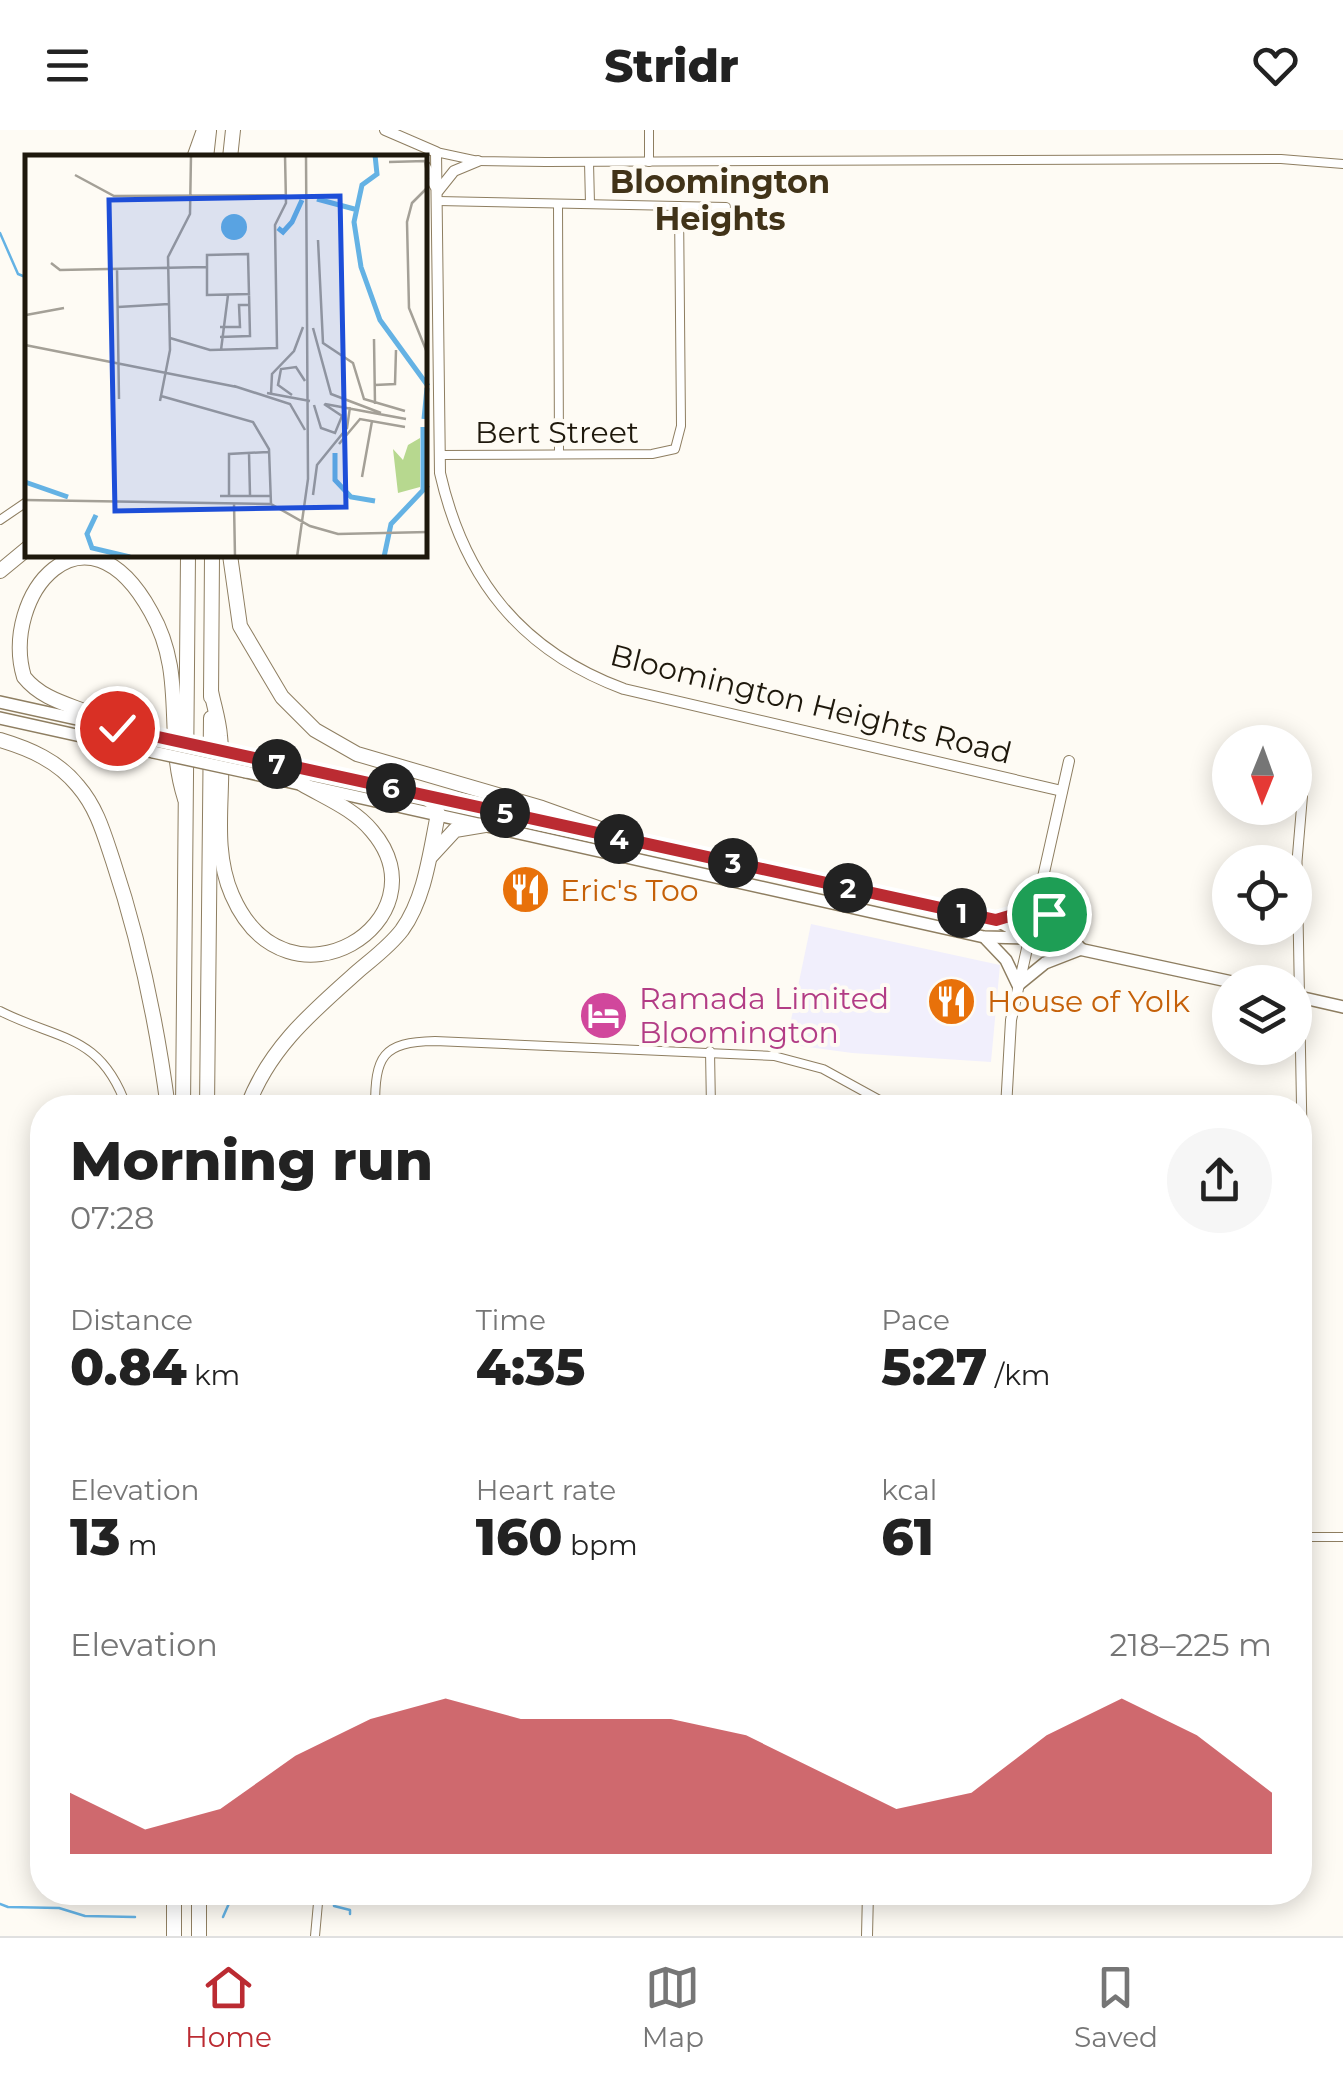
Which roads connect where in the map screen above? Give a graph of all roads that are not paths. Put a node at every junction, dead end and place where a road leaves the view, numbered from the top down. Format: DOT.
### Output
graph roads {
  1 [pos="207,130"];
  2 [pos="233,130"];
  3 [pos="385,130"];
  4 [pos="649,130"];
  5 [pos="408,142"];
  6 [pos="436,152"];
  7 [pos="195,155"];
  8 [pos="206,155"];
  9 [pos="230,155"];
  10 [pos="418,155"];
  11 [pos="478,161"];
  12 [pos="589,162"];
  13 [pos="649,162"];
  14 [pos="1343,164"];
  15 [pos="428,173"];
  16 [pos="438,196"];
  17 [pos="558,204"];
  18 [pos="590,204"];
  19 [pos="679,206"];
  20 [pos="726,207"];
  21 [pos="559,454"];
  22 [pos="438,455"];
  23 [pos="25,503"];
  24 [pos="0,520"];
  25 [pos="25,550"];
  26 [pos="77,558"];
  27 [pos="90,558"];
  28 [pos="188,558"];
  29 [pos="212,558"];
  30 [pos="230,558"];
  31 [pos="0,571"];
  32 [pos="23,580"];
  33 [pos="12,600"];
  34 [pos="211,691"];
  35 [pos="0,702"];
  36 [pos="0,718"];
  37 [pos="117,728"];
  38 [pos="0,740"];
  39 [pos="1069,762"];
  40 [pos="302,784"];
  41 [pos="1062,791"];
  42 [pos="423,794"];
  43 [pos="186,799"];
  44 [pos="438,814"];
  45 [pos="485,825"];
  46 [pos="1300,825"];
  47 [pos="637,842"];
  48 [pos="428,860"];
  49 [pos="1038,889"];
  50 [pos="996,920"];
  51 [pos="984,937"];
  52 [pos="1028,938"];
  53 [pos="1081,949"];
  54 [pos="1298,965"];
  55 [pos="1212,978"];
  56 [pos="1018,985"];
  57 [pos="1312,1000"];
  58 [pos="1343,1007"];
  59 [pos="0,1011"];
  60 [pos="710,1052"];
  61 [pos="1298,1065"];
  62 [pos="121,1095"];
  63 [pos="166,1095"];
  64 [pos="182,1095"];
  65 [pos="206,1095"];
  66 [pos="254,1095"];
  67 [pos="376,1095"];
  68 [pos="712,1095"];
  69 [pos="870,1095"];
  70 [pos="1006,1095"];
  71 [pos="1299,1095"];
  72 [pos="1312,1537"];
  73 [pos="1343,1537"];
  74 [pos="174,1905"];
  75 [pos="199,1905"];
  76 [pos="318,1905"];
  77 [pos="868,1905"];
  78 [pos="174,1936"];
  79 [pos="198,1936"];
  80 [pos="315,1936"];
  81 [pos="868,1936"];
  1 -- 7 [label="highway"];
  1 -- 8 [label="highway"];
  2 -- 9 [label="highway"];
  3 -- 5 [label="main road"];
  4 -- 13 [label="street"];
  5 -- 6 [label="main road"];
  5 -- 10 [label="main road"];
  6 -- 11 [label="street"];
  6 -- 16 [label="main road, Bloomington Heights Road"];
  11 -- 12 [label="street"];
  11 -- 16 [label="main road"];
  12 -- 13 [label="street"];
  12 -- 18 [label="street"];
  13 -- 14 [label="street"];
  15 -- 16 [label="main road"];
  16 -- 17 [label="street"];
  16 -- 22 [label="main road, Bloomington Heights Road"];
  17 -- 18 [label="street"];
  17 -- 21 [label="street"];
  18 -- 19 [label="street"];
  19 -- 20 [label="street"];
  19 -- 21 [label="street, Bert Street"];
  21 -- 22 [label="street, Bert Street"];
  22 -- 41 [label="main road, Bloomington Heights Road"];
  23 -- 24 [label="street"];
  25 -- 31 [label="highway"];
  26 -- 32 [label="highway"];
  27 -- 43 [label="highway"];
  28 -- 43 [label="highway"];
  29 -- 34 [label="highway"];
  30 -- 47 [label="highway"];
  33 -- 37 [label="highway"];
  34 -- 40 [label="highway"];
  34 -- 65 [label="highway"];
  35 -- 37 [label="main road"];
  36 -- 40 [label="main road, bridge"];
  37 -- 42 [label="main road, bridge"];
  38 -- 63 [label="highway"];
  39 -- 41 [label="main road"];
  40 -- 44 [label="main road"];
  41 -- 49 [label="main road"];
  42 -- 44 [label="highway"];
  42 -- 47 [label="main road"];
  43 -- 64 [label="highway"];
  44 -- 45 [label="main road"];
  44 -- 48 [label="highway"];
  45 -- 48 [label="highway"];
  45 -- 51 [label="main road"];
  46 -- 54 [label="street"];
  47 -- 50 [label="main road"];
  48 -- 66 [label="highway"];
  49 -- 50 [label="main road"];
  49 -- 52 [label="main road"];
  49 -- 53 [label="main road"];
  50 -- 52 [label="main road"];
  51 -- 52 [label="main road"];
  51 -- 56 [label="main road"];
  52 -- 53 [label="main road"];
  52 -- 56 [label="main road"];
  53 -- 55 [label="main road"];
  53 -- 56 [label="main road"];
  56 -- 70 [label="main road"];
  57 -- 58 [label="main road"];
  59 -- 62 [label="street"];
  60 -- 67 [label="street"];
  60 -- 68 [label="street"];
  60 -- 69 [label="street"];
  61 -- 71 [label="street"];
  72 -- 73 [label="street"];
  74 -- 78 [label="highway"];
  75 -- 79 [label="highway"];
  76 -- 80 [label="street"];
  77 -- 81 [label="main road"];
}
